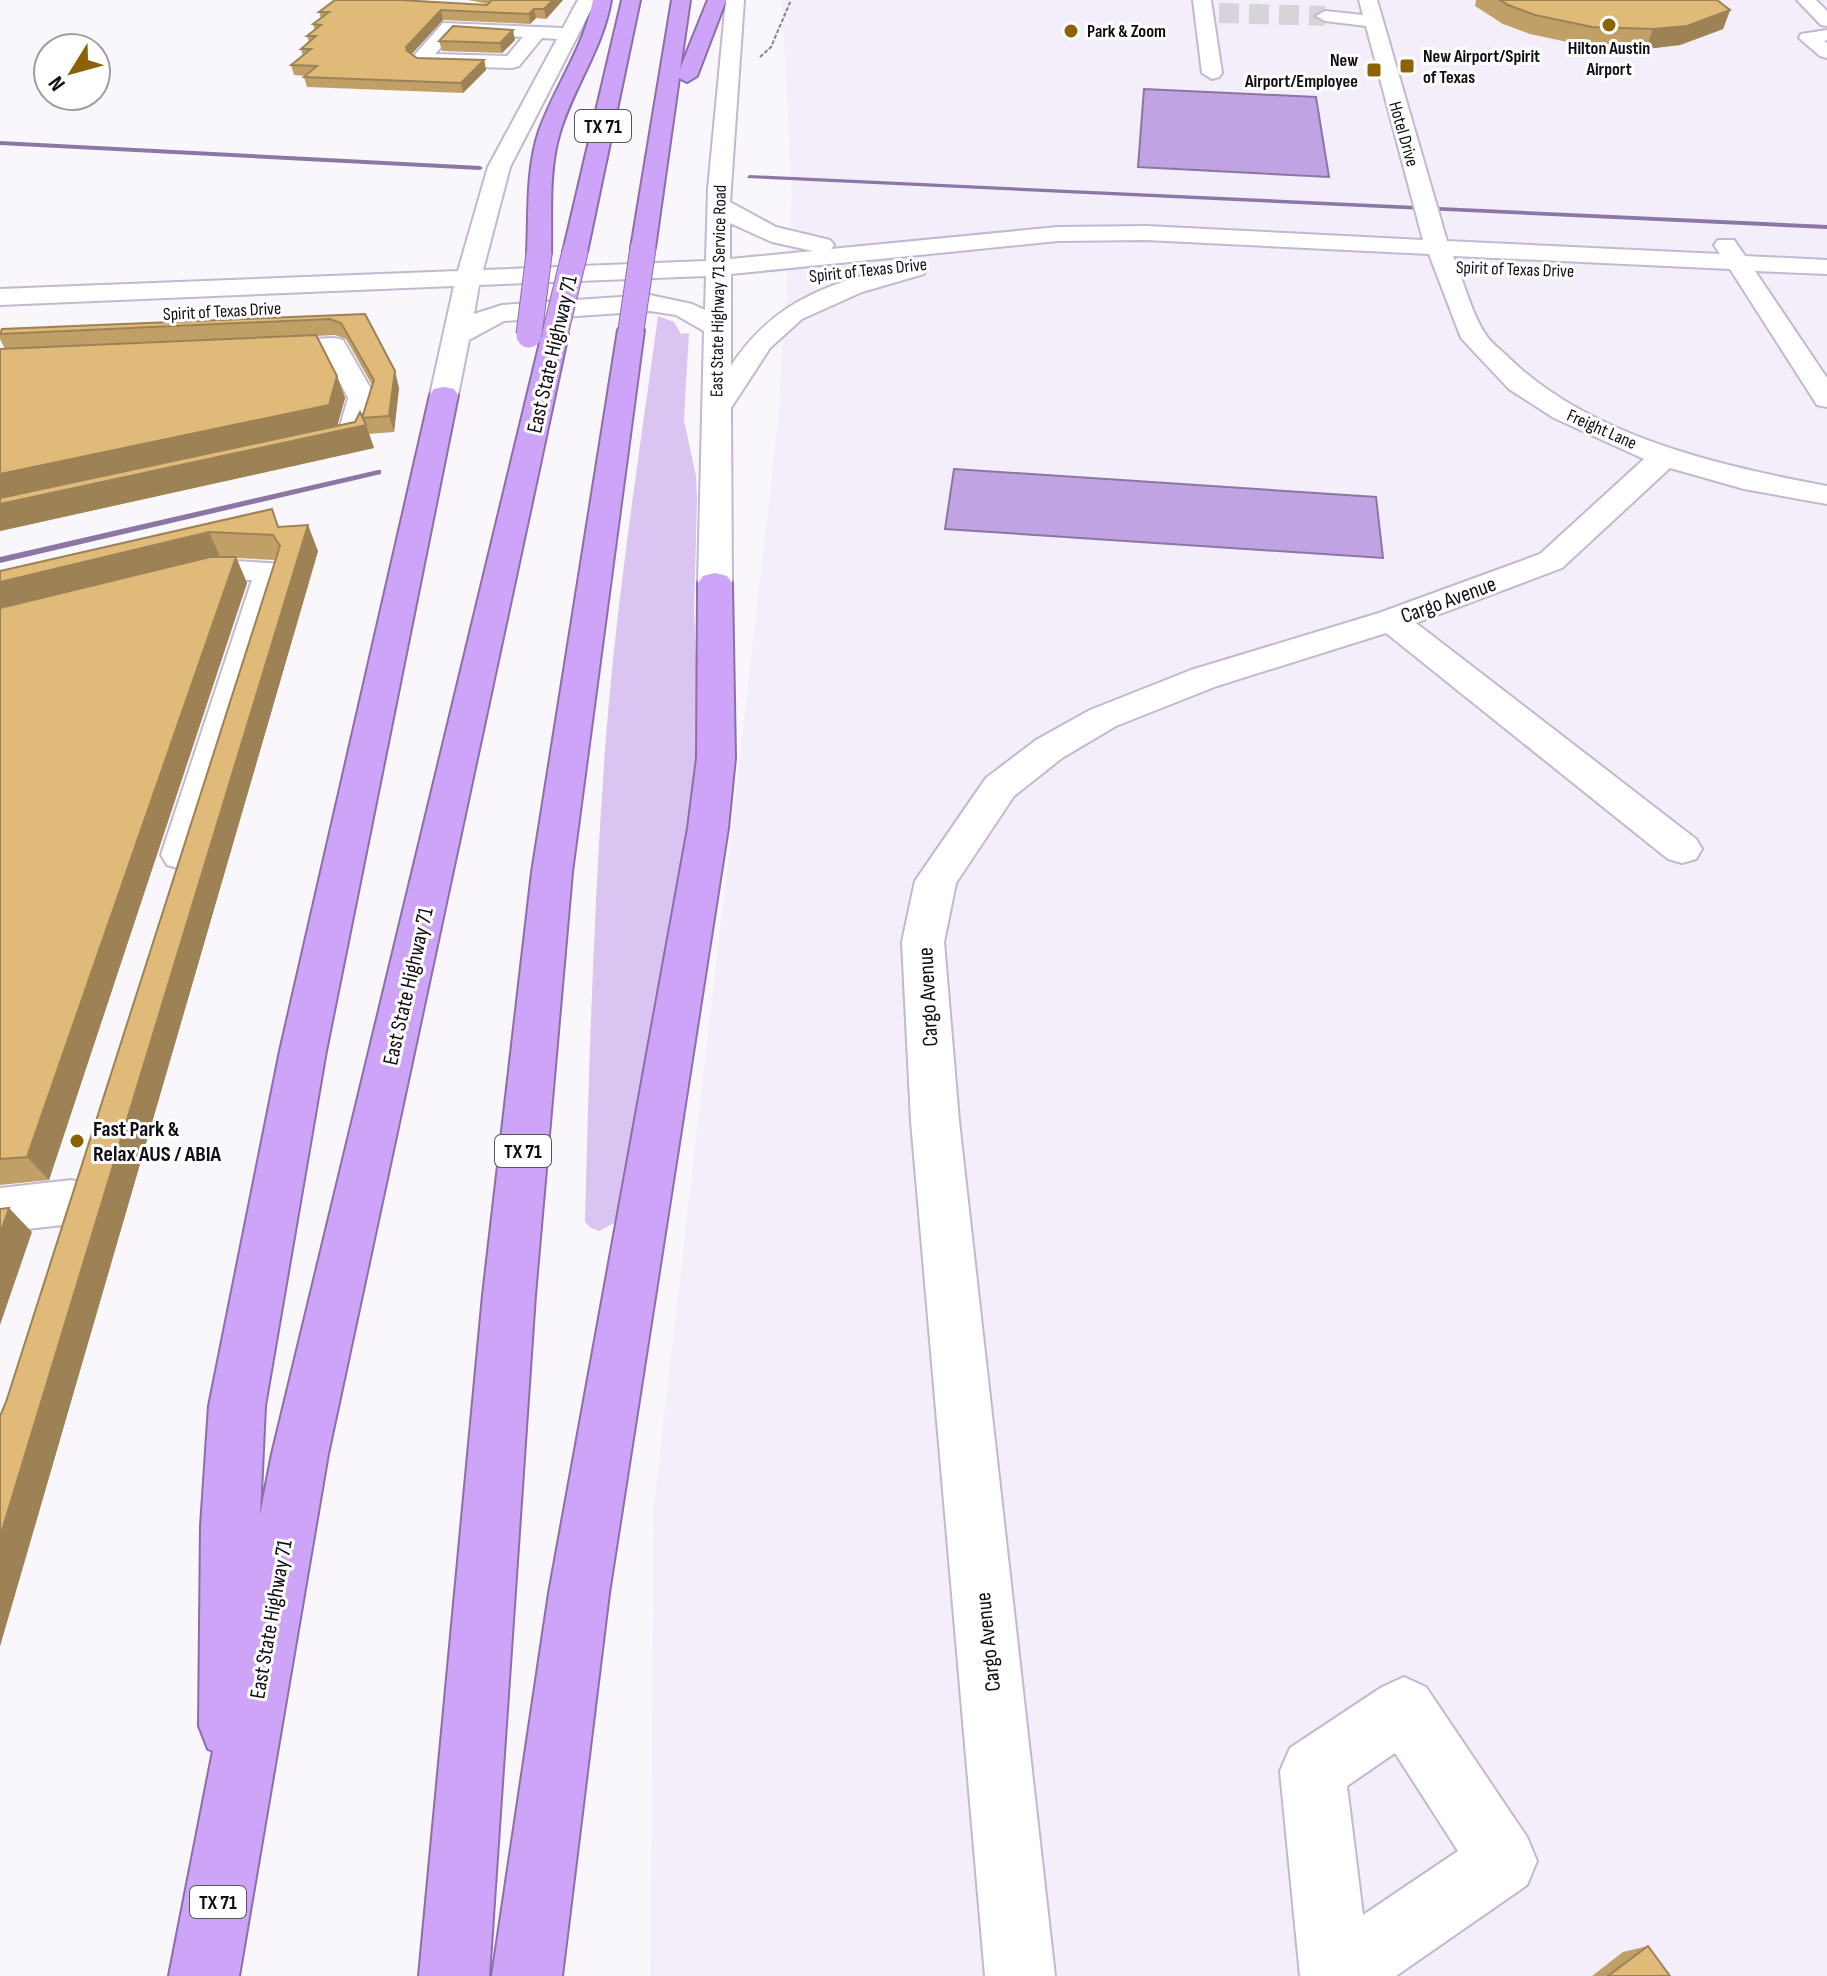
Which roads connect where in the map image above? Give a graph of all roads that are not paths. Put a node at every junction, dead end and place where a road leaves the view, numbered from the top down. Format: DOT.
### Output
graph roads {
  1 [pos="631,0"];
  2 [pos="717,0"];
  3 [pos="735,0"];
  4 [pos="1368,0"];
  5 [pos="1806,0"];
  6 [pos="580,4"];
  7 [pos="678,6"];
  8 [pos="1208,9"];
  9 [pos="1326,18"];
  10 [pos="1364,20"];
  11 [pos="1827,21"];
  12 [pos="538,31"];
  13 [pos="569,34"];
  14 [pos="1827,35"];
  15 [pos="1827,52"];
  16 [pos="1212,73"];
  17 [pos="667,98"];
  18 [pos="719,205"];
  19 [pos="1426,213"];
  20 [pos="1372,243"];
  21 [pos="1182,245"];
  22 [pos="1252,248"];
  23 [pos="1498,249"];
  24 [pos="900,250"];
  25 [pos="1731,254"];
  26 [pos="1443,256"];
  27 [pos="939,264"];
  28 [pos="1827,267"];
  29 [pos="718,277"];
  30 [pos="466,290"];
  31 [pos="3,313"];
  32 [pos="717,327"];
  33 [pos="542,335"];
  34 [pos="456,337"];
  35 [pos="236,350"];
  36 [pos="444,395"];
  37 [pos="1827,399"];
  38 [pos="716,408"];
  39 [pos="291,449"];
  40 [pos="1664,457"];
  41 [pos="1827,495"];
  42 [pos="715,583"];
  43 [pos="140,590"];
  44 [pos="1391,620"];
  45 [pos="1682,849"];
  46 [pos="171,886"];
  47 [pos="70,1207"];
  48 [pos="0,1210"];
  49 [pos="232,1829"];
  50 [pos="204,1976"];
  51 [pos="454,1976"];
  52 [pos="527,1976"];
  53 [pos="1020,1976"];
  1 -- 33 [label="highway, East State Highway 71 / TX 71, bridge"];
  2 -- 17 [label="highway"];
  3 -- 18 [label="street, East State Highway 71 Service Road"];
  4 -- 10 [label="street, Hotel Drive"];
  5 -- 11 [label="street"];
  6 -- 13 [label="street"];
  6 -- 33 [label="highway, bridge"];
  7 -- 17 [label="highway, TX 71"];
  8 -- 16 [label="street"];
  9 -- 10 [label="street"];
  10 -- 19 [label="street, Hotel Drive"];
  12 -- 12 [label="street"];
  12 -- 13 [label="street"];
  13 -- 30 [label="street"];
  14 -- 15 [label="street"];
  17 -- 51 [label="highway, TX 71, bridge"];
  18 -- 24 [label="street"];
  18 -- 29 [label="street, East State Highway 71 Service Road"];
  19 -- 20 [label="street"];
  19 -- 23 [label="street"];
  19 -- 26 [label="street, Hotel Drive"];
  20 -- 22 [label="street, Spirit of Texas Drive"];
  20 -- 26 [label="street, Spirit of Texas Drive"];
  21 -- 22 [label="street, Spirit of Texas Drive"];
  21 -- 24 [label="street, Spirit of Texas Drive"];
  21 -- 27 [label="street, Spirit of Texas Drive"];
  22 -- 26 [label="street, Spirit of Texas Drive"];
  23 -- 25 [label="street, Spirit of Texas Drive"];
  23 -- 26 [label="street, Spirit of Texas Drive"];
  24 -- 29 [label="street, Spirit of Texas Drive"];
  25 -- 26 [label="street, Spirit of Texas Drive"];
  25 -- 28 [label="street, Spirit of Texas Drive"];
  25 -- 37 [label="street"];
  26 -- 40 [label="street, Freight Lane"];
  27 -- 29 [label="street, Spirit of Texas Drive"];
  27 -- 38 [label="street"];
  29 -- 30 [label="street, Spirit of Texas Drive"];
  29 -- 32 [label="street, East State Highway 71 Service Road"];
  30 -- 31 [label="street, Spirit of Texas Drive"];
  30 -- 31 [label="street, Spirit of Texas Drive"];
  30 -- 34 [label="street"];
  32 -- 34 [label="street"];
  32 -- 38 [label="street, East State Highway 71 Service Road"];
  33 -- 49 [label="highway, East State Highway 71 / TX 71"];
  34 -- 36 [label="street"];
  35 -- 39 [label="street"];
  36 -- 49 [label="highway"];
  38 -- 42 [label="street, East State Highway 71 Service Road"];
  40 -- 41 [label="street, Freight Lane"];
  40 -- 44 [label="street, Cargo Avenue"];
  42 -- 52 [label="highway"];
  43 -- 46 [label="street"];
  44 -- 45 [label="street"];
  44 -- 53 [label="street, Cargo Avenue"];
  47 -- 48 [label="street"];
  49 -- 50 [label="highway, East State Highway 71 / TX 71"];
}
